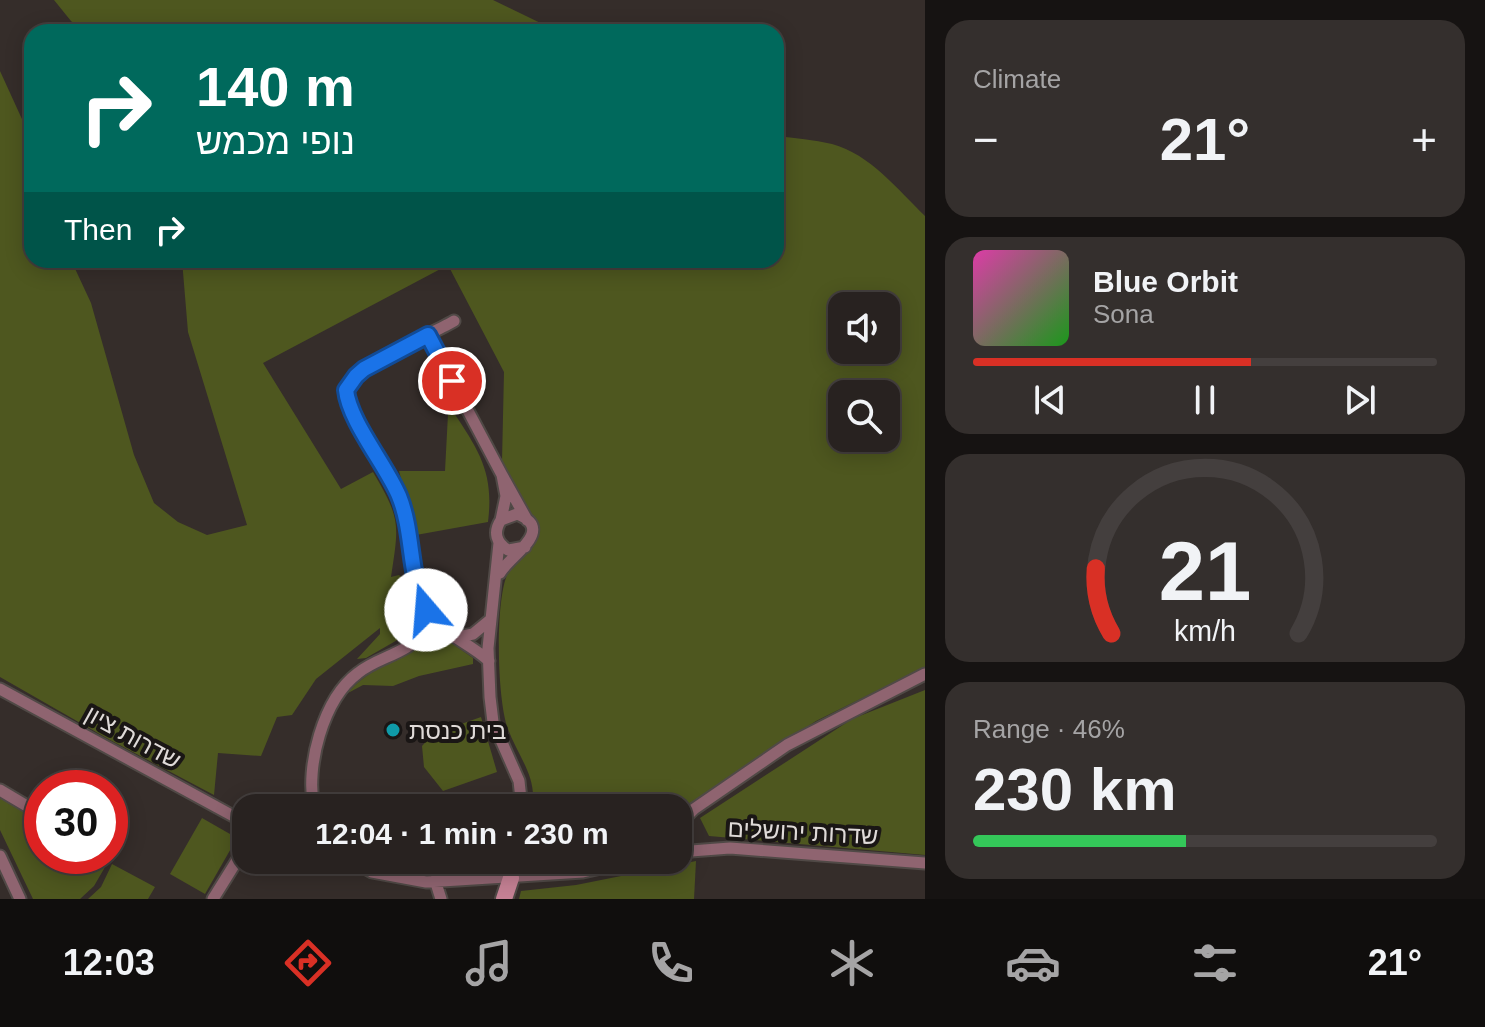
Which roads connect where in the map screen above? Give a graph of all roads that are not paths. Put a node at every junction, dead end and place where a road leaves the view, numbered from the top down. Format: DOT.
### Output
graph roads {
  1 [pos="454,321"];
  2 [pos="428,335"];
  3 [pos="502,475"];
  4 [pos="501,520"];
  5 [pos="527,520"];
  6 [pos="499,543"];
  7 [pos="525,547"];
  8 [pos="496,581"];
  9 [pos="490,620"];
  10 [pos="433,621"];
  11 [pos="457,637"];
  12 [pos="489,661"];
  13 [pos="925,674"];
  14 [pos="0,689"];
  15 [pos="0,790"];
  16 [pos="312,794"];
  17 [pos="520,794"];
  18 [pos="24,804"];
  19 [pos="692,811"];
  20 [pos="232,815"];
  21 [pos="692,851"];
  22 [pos="0,856"];
  23 [pos="925,863"];
  24 [pos="232,868"];
  25 [pos="380,874"];
  26 [pos="512,874"];
  27 [pos="559,874"];
  28 [pos="511,878"];
  29 [pos="435,880"];
  30 [pos="20,899"];
  31 [pos="213,899"];
  32 [pos="441,899"];
  33 [pos="504,899"];
  1 -- 2 [label="street"];
  2 -- 3 [label="street"];
  2 -- 10 [label="street"];
  3 -- 4 [label="street"];
  3 -- 5 [label="street"];
  4 -- 5 [label="street"];
  4 -- 6 [label="street"];
  5 -- 7 [label="street"];
  6 -- 7 [label="street"];
  6 -- 8 [label="street"];
  7 -- 8 [label="street"];
  8 -- 9 [label="street"];
  9 -- 11 [label="street"];
  9 -- 12 [label="street"];
  10 -- 11 [label="street"];
  10 -- 16 [label="street"];
  11 -- 12 [label="street"];
  12 -- 17 [label="street"];
  13 -- 19 [label="street"];
  14 -- 20 [label="street, שדרות ציון"];
  15 -- 18 [label="street"];
  21 -- 23 [label="street, שדרות ירושלים"];
  22 -- 30 [label="street"];
  24 -- 31 [label="street"];
  25 -- 29 [label="street"];
  26 -- 28 [label="street"];
  27 -- 28 [label="street"];
  28 -- 29 [label="street"];
  28 -- 33 [label="street"];
  29 -- 32 [label="street"];
}
